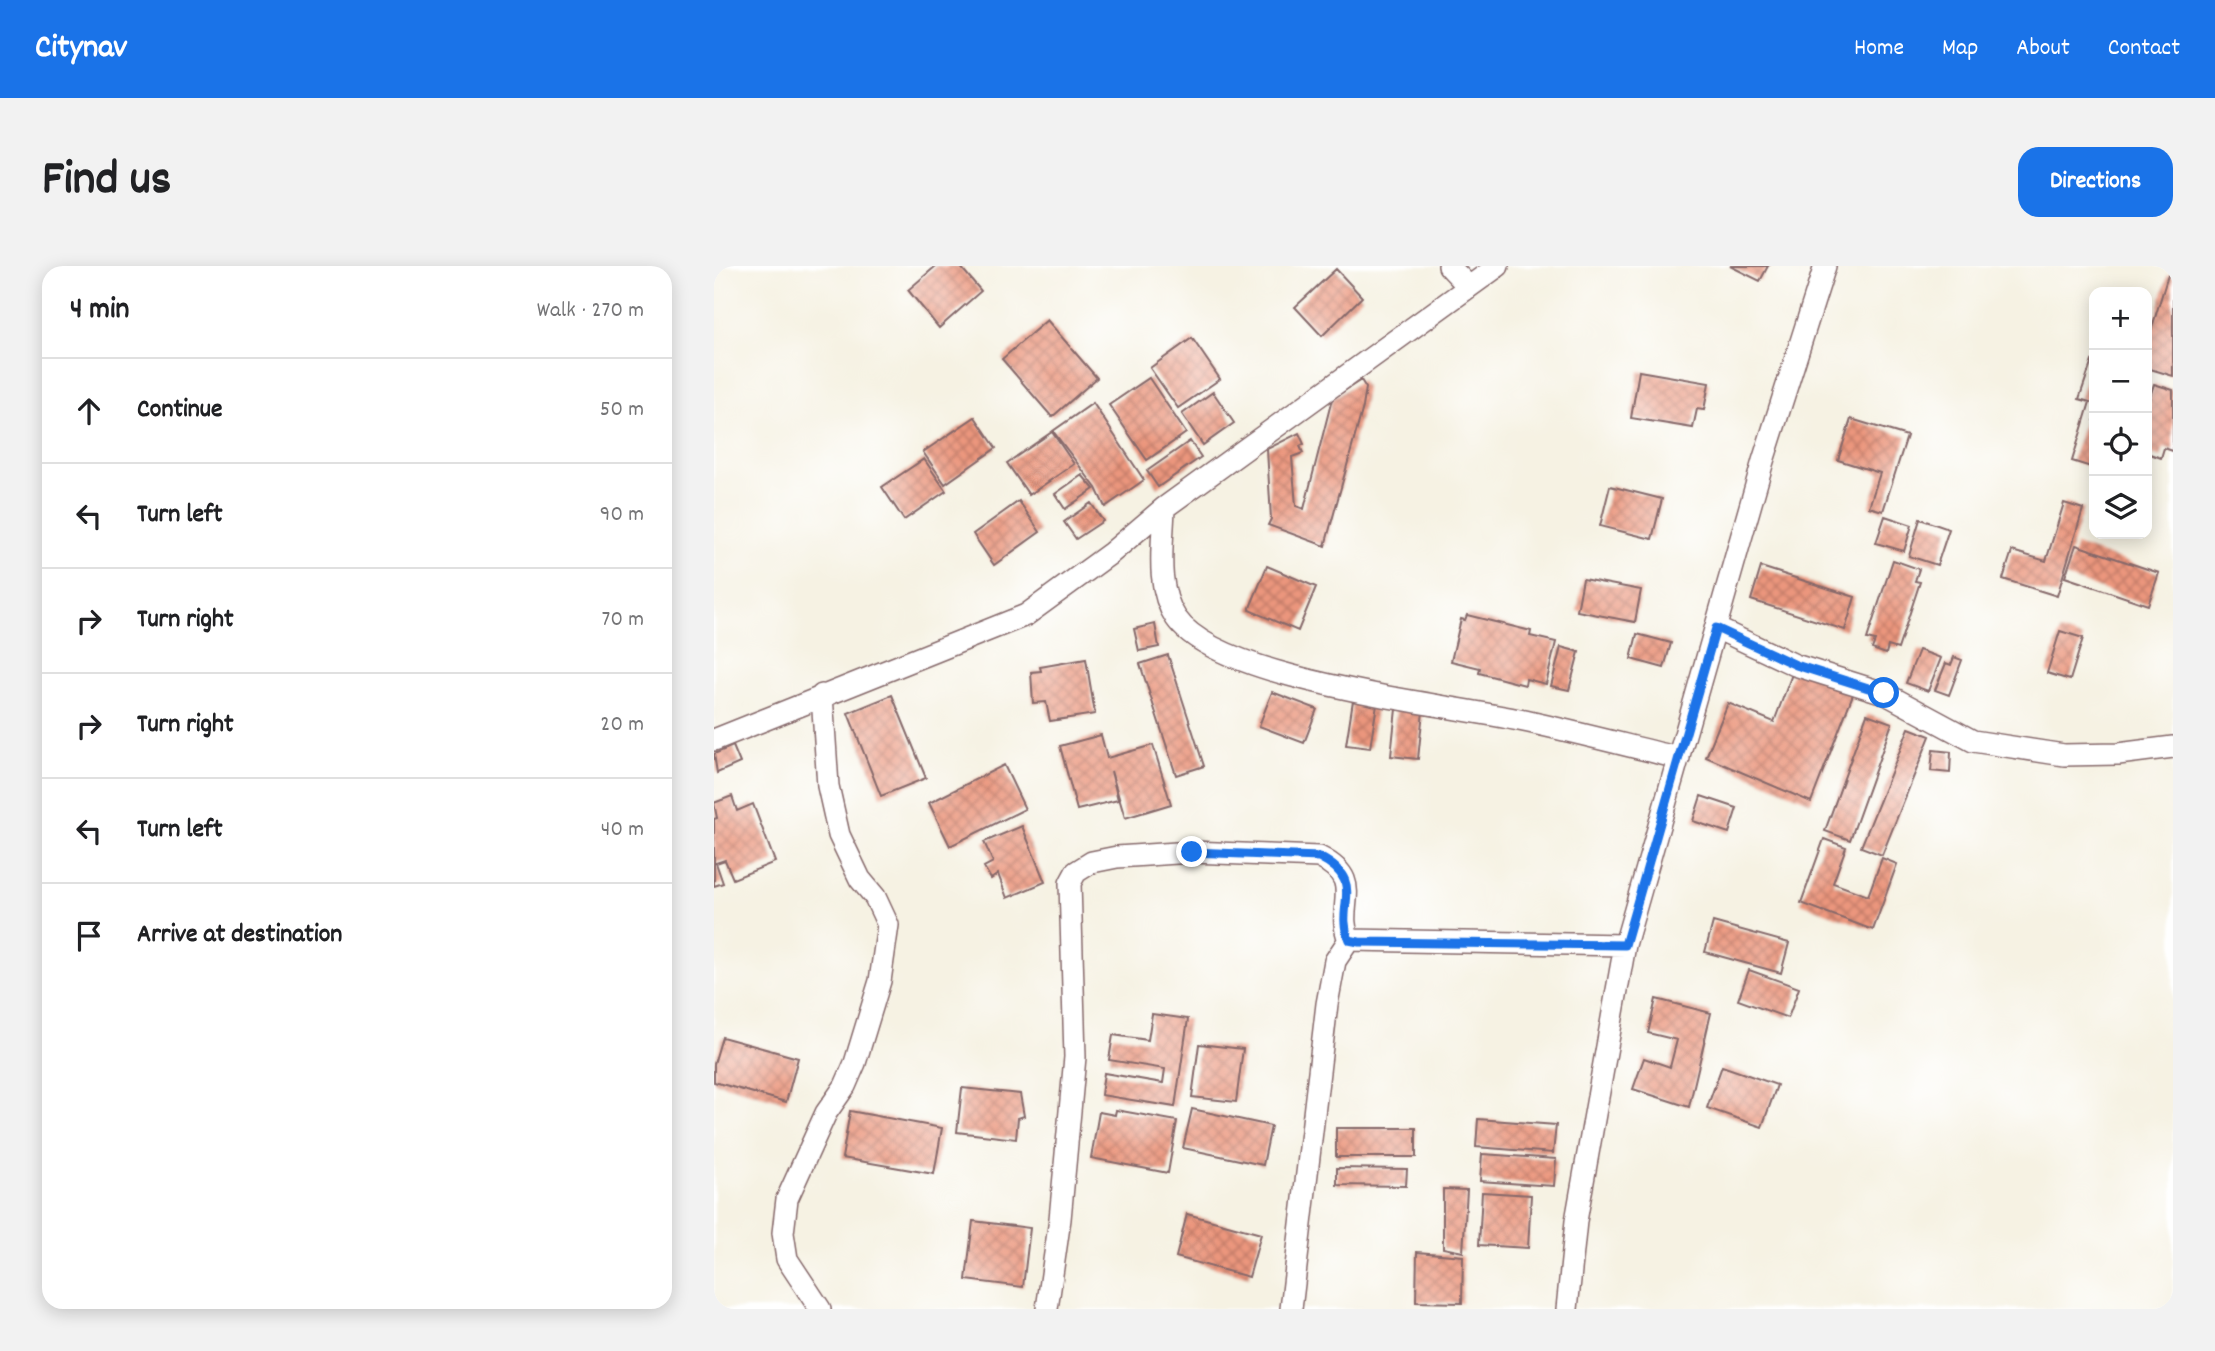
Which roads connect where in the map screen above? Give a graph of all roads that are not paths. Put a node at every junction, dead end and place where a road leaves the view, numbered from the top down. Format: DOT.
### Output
graph roads {
  1 [pos="1449,266"];
  2 [pos="1498,266"];
  3 [pos="1825,266"];
  4 [pos="1469,287"];
  5 [pos="1164,508"];
  6 [pos="1716,628"];
  7 [pos="822,695"];
  8 [pos="714,740"];
  9 [pos="2173,747"];
  10 [pos="1679,758"];
  11 [pos="1349,940"];
  12 [pos="1625,945"];
  13 [pos="820,1309"];
  14 [pos="1047,1309"];
  15 [pos="1292,1309"];
  16 [pos="1567,1309"];
  1 -- 4 [label="street"];
  2 -- 4 [label="street"];
  3 -- 6 [label="street"];
  4 -- 5 [label="street"];
  5 -- 7 [label="street"];
  5 -- 10 [label="street"];
  6 -- 9 [label="street"];
  6 -- 10 [label="street"];
  7 -- 8 [label="street"];
  7 -- 13 [label="street"];
  10 -- 12 [label="street"];
  11 -- 12 [label="street"];
  11 -- 14 [label="street"];
  11 -- 15 [label="street"];
  12 -- 16 [label="street"];
}
